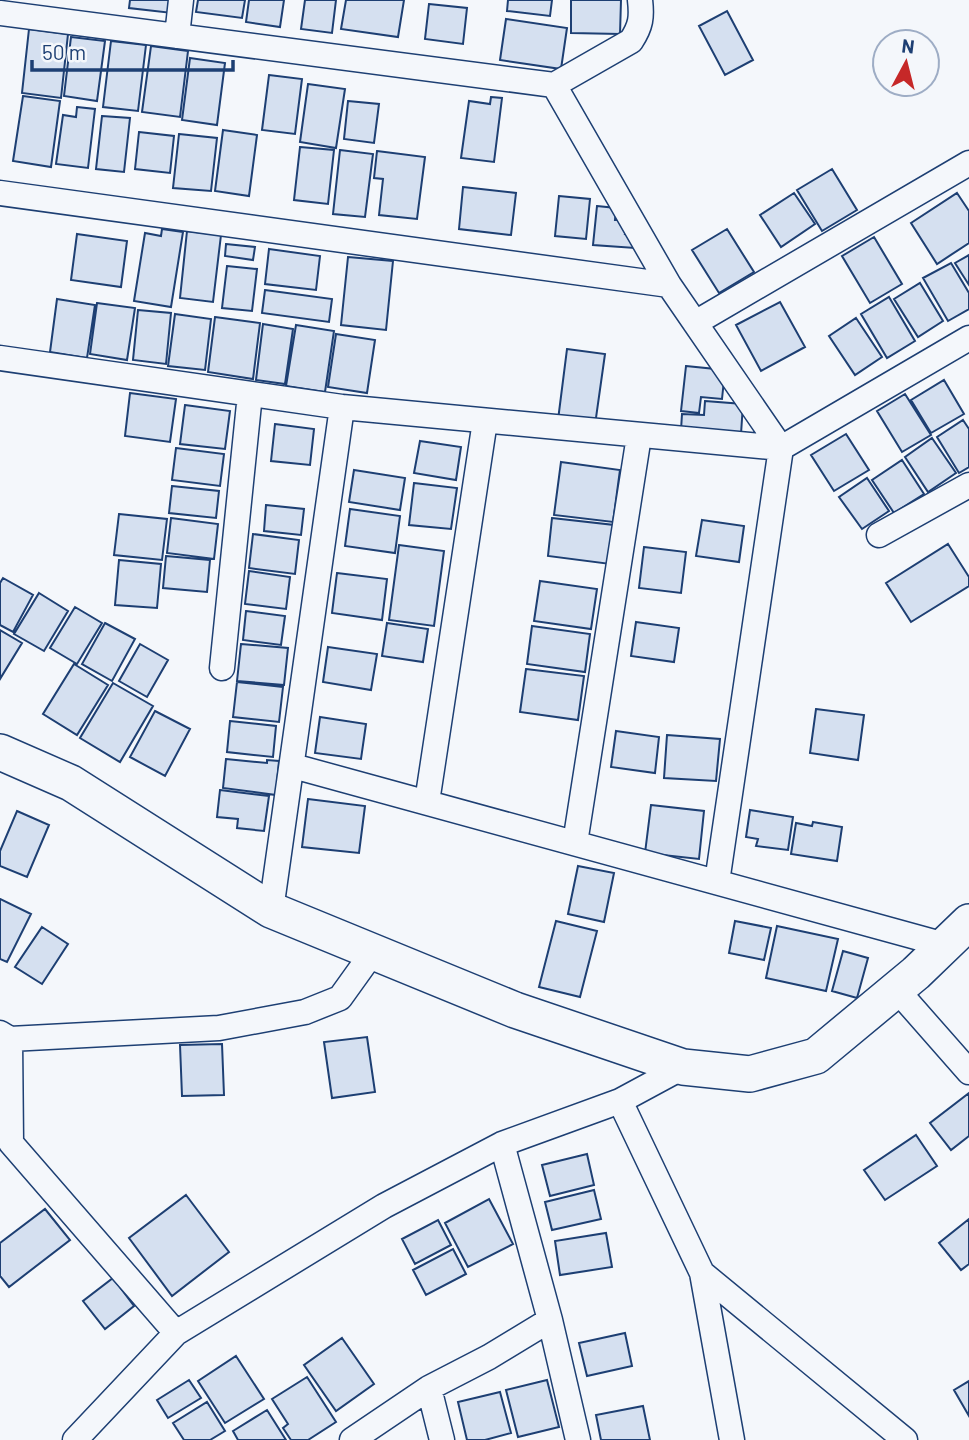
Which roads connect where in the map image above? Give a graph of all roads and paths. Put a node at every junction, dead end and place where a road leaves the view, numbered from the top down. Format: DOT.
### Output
graph roads {
  1 [pos="181,0"];
  2 [pos="640,0"];
  3 [pos="0,13"];
  4 [pos="177,36"];
  5 [pos="554,85"];
  6 [pos="969,163"];
  7 [pos="0,193"];
  8 [pos="669,285"];
  9 [pos="695,323"];
  10 [pos="969,338"];
  11 [pos="0,358"];
  12 [pos="250,394"];
  13 [pos="342,407"];
  14 [pos="485,421"];
  15 [pos="639,436"];
  16 [pos="781,448"];
  17 [pos="969,485"];
  18 [pos="879,535"];
  19 [pos="222,668"];
  20 [pos="0,752"];
  21 [pos="293,766"];
  22 [pos="427,803"];
  23 [pos="575,843"];
  24 [pos="717,882"];
  25 [pos="271,910"];
  26 [pos="957,933"];
  27 [pos="373,952"];
  28 [pos="896,989"];
  29 [pos="5,1036"];
  30 [pos="683,1068"];
  31 [pos="969,1072"];
  32 [pos="620,1101"];
  33 [pos="502,1144"];
  34 [pos="702,1273"];
  35 [pos="550,1320"];
  36 [pos="176,1333"];
  37 [pos="429,1388"];
  38 [pos="75,1440"];
  39 [pos="352,1440"];
  40 [pos="442,1440"];
  41 [pos="578,1440"];
  42 [pos="732,1440"];
  43 [pos="905,1440"];
  1 -- 4 [label="street"];
  2 -- 5 [label="street"];
  3 -- 4 [label="street"];
  4 -- 5 [label="street"];
  5 -- 8 [label="street"];
  6 -- 9 [label="street"];
  7 -- 8 [label="street"];
  8 -- 9 [label="street"];
  9 -- 16 [label="street"];
  10 -- 16 [label="street"];
  11 -- 12 [label="street"];
  12 -- 13 [label="street"];
  12 -- 19 [label="street"];
  13 -- 14 [label="street"];
  13 -- 21 [label="street"];
  14 -- 15 [label="street"];
  14 -- 22 [label="street"];
  15 -- 16 [label="street"];
  15 -- 23 [label="street"];
  16 -- 24 [label="street"];
  17 -- 18 [label="street"];
  20 -- 25 [label="street"];
  21 -- 22 [label="street"];
  21 -- 25 [label="street"];
  22 -- 23 [label="street"];
  23 -- 24 [label="street"];
  24 -- 26 [label="street"];
  25 -- 27 [label="street"];
  26 -- 28 [label="street"];
  27 -- 29 [label="street"];
  27 -- 30 [label="street"];
  28 -- 30 [label="street"];
  28 -- 31 [label="street"];
  29 -- 36 [label="street"];
  30 -- 32 [label="street"];
  32 -- 33 [label="street"];
  32 -- 34 [label="street"];
  33 -- 35 [label="street"];
  33 -- 36 [label="street"];
  34 -- 42 [label="street"];
  34 -- 43 [label="street"];
  35 -- 37 [label="street"];
  35 -- 41 [label="street"];
  36 -- 38 [label="street"];
  37 -- 39 [label="street"];
  37 -- 40 [label="street"];
}
